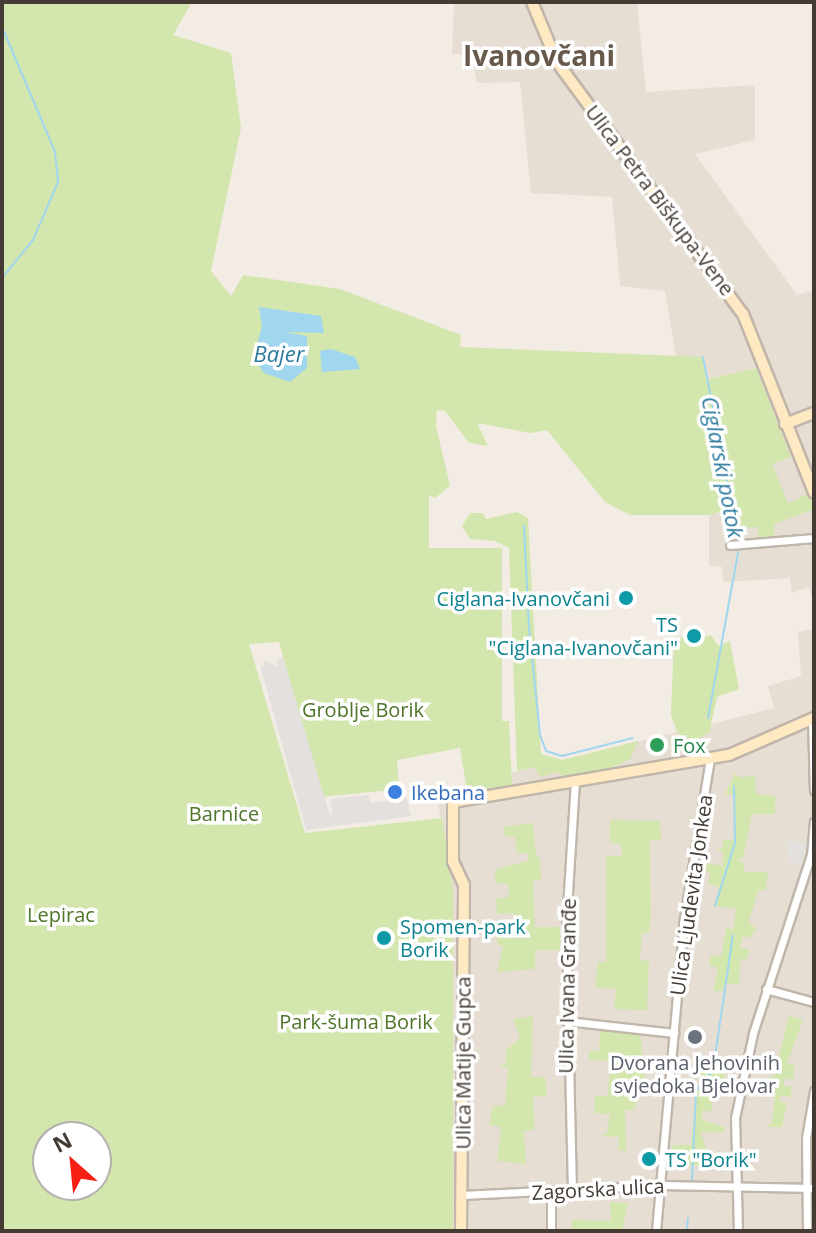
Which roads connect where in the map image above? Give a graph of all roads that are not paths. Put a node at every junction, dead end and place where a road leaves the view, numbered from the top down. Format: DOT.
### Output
graph roads {
  1 [pos="532,2"];
  2 [pos="814,413"];
  3 [pos="785,424"];
  4 [pos="814,492"];
  5 [pos="814,538"];
  6 [pos="730,545"];
  7 [pos="813,719"];
  8 [pos="710,758"];
  9 [pos="575,779"];
  10 [pos="814,790"];
  11 [pos="814,822"];
  12 [pos="766,989"];
  13 [pos="814,1002"];
  14 [pos="566,1021"];
  15 [pos="674,1033"];
  16 [pos="814,1091"];
  17 [pos="661,1185"];
  18 [pos="735,1185"];
  19 [pos="810,1187"];
  20 [pos="572,1192"];
  21 [pos="551,1193"];
  22 [pos="462,1195"];
  23 [pos="461,1231"];
  24 [pos="551,1231"];
  25 [pos="656,1231"];
  26 [pos="738,1231"];
  27 [pos="807,1231"];
  1 -- 3 [label="street, Ulica Petra Biškupa-Vene"];
  2 -- 3 [label="street"];
  3 -- 4 [label="street, Ulica Petra Biškupa-Vene"];
  5 -- 6 [label="street"];
  7 -- 8 [label="street"];
  7 -- 10 [label="street"];
  8 -- 9 [label="street"];
  8 -- 15 [label="street, Ulica Ljudevita Jonkea"];
  9 -- 14 [label="street, Ulica Ivana Granđe"];
  9 -- 22 [label="street, Ulica Matije Gupca"];
  11 -- 12 [label="street"];
  12 -- 13 [label="street"];
  12 -- 18 [label="street"];
  14 -- 15 [label="street"];
  14 -- 20 [label="street, Ulica Ivana Granđe"];
  15 -- 17 [label="street, Ulica Ljudevita Jonkea"];
  16 -- 19 [label="street"];
  17 -- 18 [label="street, Zagorska ulica"];
  17 -- 20 [label="street, Zagorska ulica"];
  17 -- 25 [label="street, Ulica Ljudevita Jonkea"];
  18 -- 19 [label="street, Zagorska ulica"];
  18 -- 26 [label="street"];
  19 -- 27 [label="street"];
  20 -- 21 [label="street, Zagorska ulica"];
  21 -- 22 [label="street, Zagorska ulica"];
  21 -- 24 [label="street"];
  22 -- 23 [label="street, Ulica Matije Gupca"];
}
